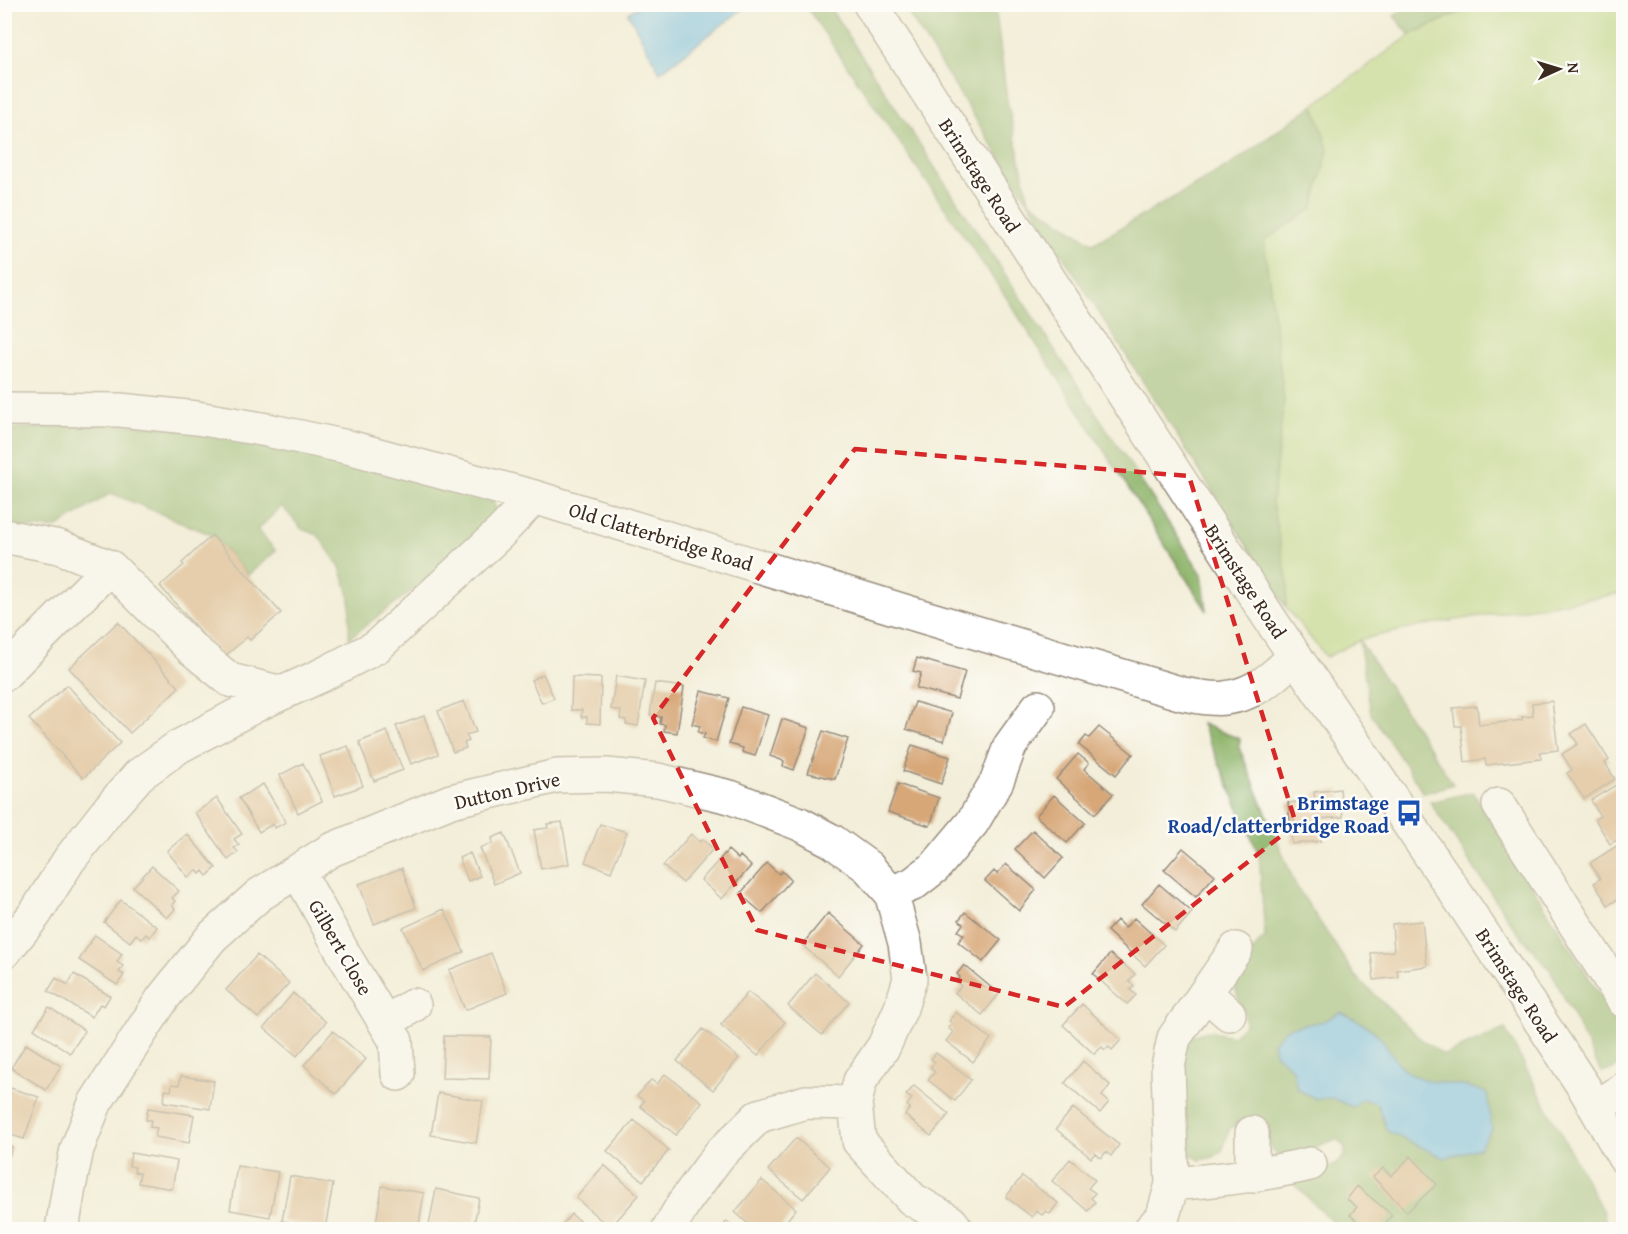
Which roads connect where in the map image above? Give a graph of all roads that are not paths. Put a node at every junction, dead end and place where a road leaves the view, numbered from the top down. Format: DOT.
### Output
graph roads {
  1 [pos="870,4"];
  2 [pos="4,409"];
  3 [pos="534,497"];
  4 [pos="4,537"];
  5 [pos="110,567"];
  6 [pos="1295,656"];
  7 [pos="4,674"];
  8 [pos="282,693"];
  9 [pos="1038,707"];
  10 [pos="1499,805"];
  11 [pos="298,871"];
  12 [pos="891,893"];
  13 [pos="1236,949"];
  14 [pos="4,952"];
  15 [pos="1205,993"];
  16 [pos="1623,1001"];
  17 [pos="414,1005"];
  18 [pos="1229,1014"];
  19 [pos="385,1023"];
  20 [pos="398,1074"];
  21 [pos="1623,1089"];
  22 [pos="855,1103"];
  23 [pos="1596,1108"];
  24 [pos="1252,1133"];
  25 [pos="1623,1157"];
  26 [pos="1310,1164"];
  27 [pos="1252,1176"];
  28 [pos="1172,1184"];
  29 [pos="62,1230"];
  30 [pos="668,1230"];
  31 [pos="957,1230"];
  32 [pos="1150,1230"];
  1 -- 6 [label="street, Brimstage Road"];
  2 -- 3 [label="street, Old Clatterbridge Road"];
  3 -- 6 [label="street, Old Clatterbridge Road"];
  3 -- 8 [label="street"];
  4 -- 5 [label="street"];
  5 -- 7 [label="street"];
  5 -- 8 [label="street"];
  6 -- 23 [label="street, Brimstage Road"];
  8 -- 14 [label="street"];
  9 -- 12 [label="street"];
  10 -- 16 [label="street"];
  11 -- 12 [label="street, Dutton Drive"];
  11 -- 19 [label="street, Gilbert Close"];
  11 -- 29 [label="street, Dutton Drive"];
  12 -- 22 [label="street, Dutton Drive"];
  13 -- 15 [label="street"];
  15 -- 18 [label="street"];
  15 -- 28 [label="street"];
  17 -- 19 [label="street"];
  19 -- 20 [label="street, Gilbert Close"];
  21 -- 23 [label="street"];
  22 -- 30 [label="street"];
  22 -- 31 [label="street, Dutton Drive"];
  23 -- 25 [label="street, Brimstage Road"];
  24 -- 27 [label="street"];
  26 -- 27 [label="street"];
  27 -- 28 [label="street"];
  28 -- 32 [label="street"];
}
